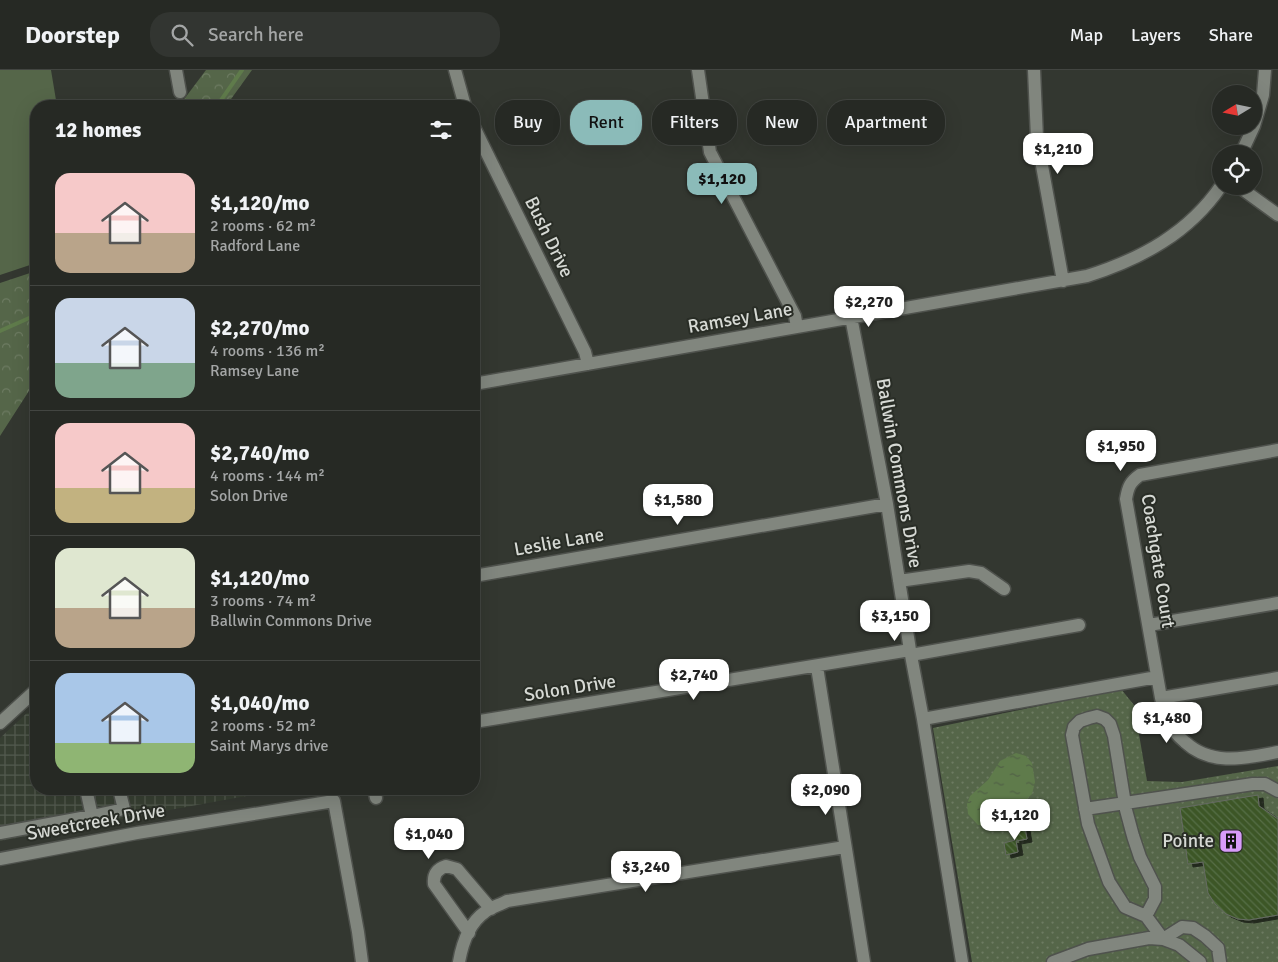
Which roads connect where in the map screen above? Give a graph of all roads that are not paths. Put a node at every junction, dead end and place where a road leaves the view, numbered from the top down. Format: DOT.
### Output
graph roads {
  1 [pos="176,70"];
  2 [pos="455,70"];
  3 [pos="698,70"];
  4 [pos="1034,70"];
  5 [pos="1265,70"];
  6 [pos="180,92"];
  7 [pos="1262,98"];
  8 [pos="463,100"];
  9 [pos="480,140"];
  10 [pos="1214,195"];
  11 [pos="1250,195"];
  12 [pos="1278,215"];
  13 [pos="1063,281"];
  14 [pos="851,317"];
  15 [pos="797,327"];
  16 [pos="588,364"];
  17 [pos="480,383"];
  18 [pos="1278,450"];
  19 [pos="887,504"];
  20 [pos="480,575"];
  21 [pos="899,581"];
  22 [pos="1004,589"];
  23 [pos="1278,603"];
  24 [pos="1079,625"];
  25 [pos="1149,625"];
  26 [pos="910,653"];
  27 [pos="817,667"];
  28 [pos="1157,677"];
  29 [pos="1278,678"];
  30 [pos="30,696"];
  31 [pos="1161,698"];
  32 [pos="923,719"];
  33 [pos="480,721"];
  34 [pos="0,723"];
  35 [pos="1278,752"];
  36 [pos="1278,791"];
  37 [pos="87,795"];
  38 [pos="121,795"];
  39 [pos="1124,802"];
  40 [pos="1085,808"];
  41 [pos="92,816"];
  42 [pos="0,833"];
  43 [pos="845,847"];
  44 [pos="0,859"];
  45 [pos="491,909"];
  46 [pos="1146,916"];
  47 [pos="469,933"];
  48 [pos="1163,939"];
  49 [pos="362,962"];
  50 [pos="459,962"];
  51 [pos="864,962"];
  52 [pos="962,962"];
  53 [pos="1053,962"];
  54 [pos="1200,962"];
  55 [pos="1220,962"];
  1 -- 6 [label="street"];
  2 -- 8 [label="street"];
  3 -- 15 [label="street"];
  4 -- 13 [label="street"];
  5 -- 7 [label="street"];
  9 -- 16 [label="street, Bush Drive"];
  10 -- 13 [label="street, Ramsey Lane"];
  11 -- 12 [label="street"];
  13 -- 14 [label="street, Ramsey Lane"];
  14 -- 15 [label="street, Ramsey Lane"];
  14 -- 19 [label="street, Ballwin Commons Drive"];
  15 -- 16 [label="street, Ramsey Lane"];
  16 -- 17 [label="street, Ramsey Lane"];
  18 -- 25 [label="street, Coachgate Court"];
  19 -- 20 [label="street, Leslie Lane"];
  19 -- 21 [label="street, Ballwin Commons Drive"];
  21 -- 22 [label="street"];
  21 -- 26 [label="street, Ballwin Commons Drive"];
  23 -- 25 [label="street"];
  24 -- 26 [label="street, Solon Drive"];
  25 -- 28 [label="street, Coachgate Court"];
  26 -- 27 [label="street, Solon Drive"];
  26 -- 32 [label="street, Ballwin Commons Drive"];
  27 -- 33 [label="street, Solon Drive"];
  27 -- 43 [label="street"];
  28 -- 31 [label="street, Coachgate Court"];
  28 -- 32 [label="street"];
  29 -- 31 [label="street"];
  30 -- 34 [label="street"];
  31 -- 35 [label="street, Coachgate Court"];
  32 -- 52 [label="street, Ballwin Commons Drive"];
  36 -- 39 [label="street"];
  37 -- 41 [label="street"];
  38 -- 41 [label="street"];
  39 -- 40 [label="street"];
  39 -- 40 [label="street"];
  39 -- 46 [label="street"];
  40 -- 46 [label="street"];
  41 -- 42 [label="street"];
  43 -- 45 [label="street"];
  43 -- 51 [label="street"];
  44 -- 49 [label="street, Sweetcreek Drive"];
  45 -- 47 [label="street"];
  45 -- 47 [label="street"];
  46 -- 48 [label="street"];
  47 -- 50 [label="street"];
  48 -- 53 [label="street"];
  48 -- 54 [label="street"];
  48 -- 55 [label="street"];
}
